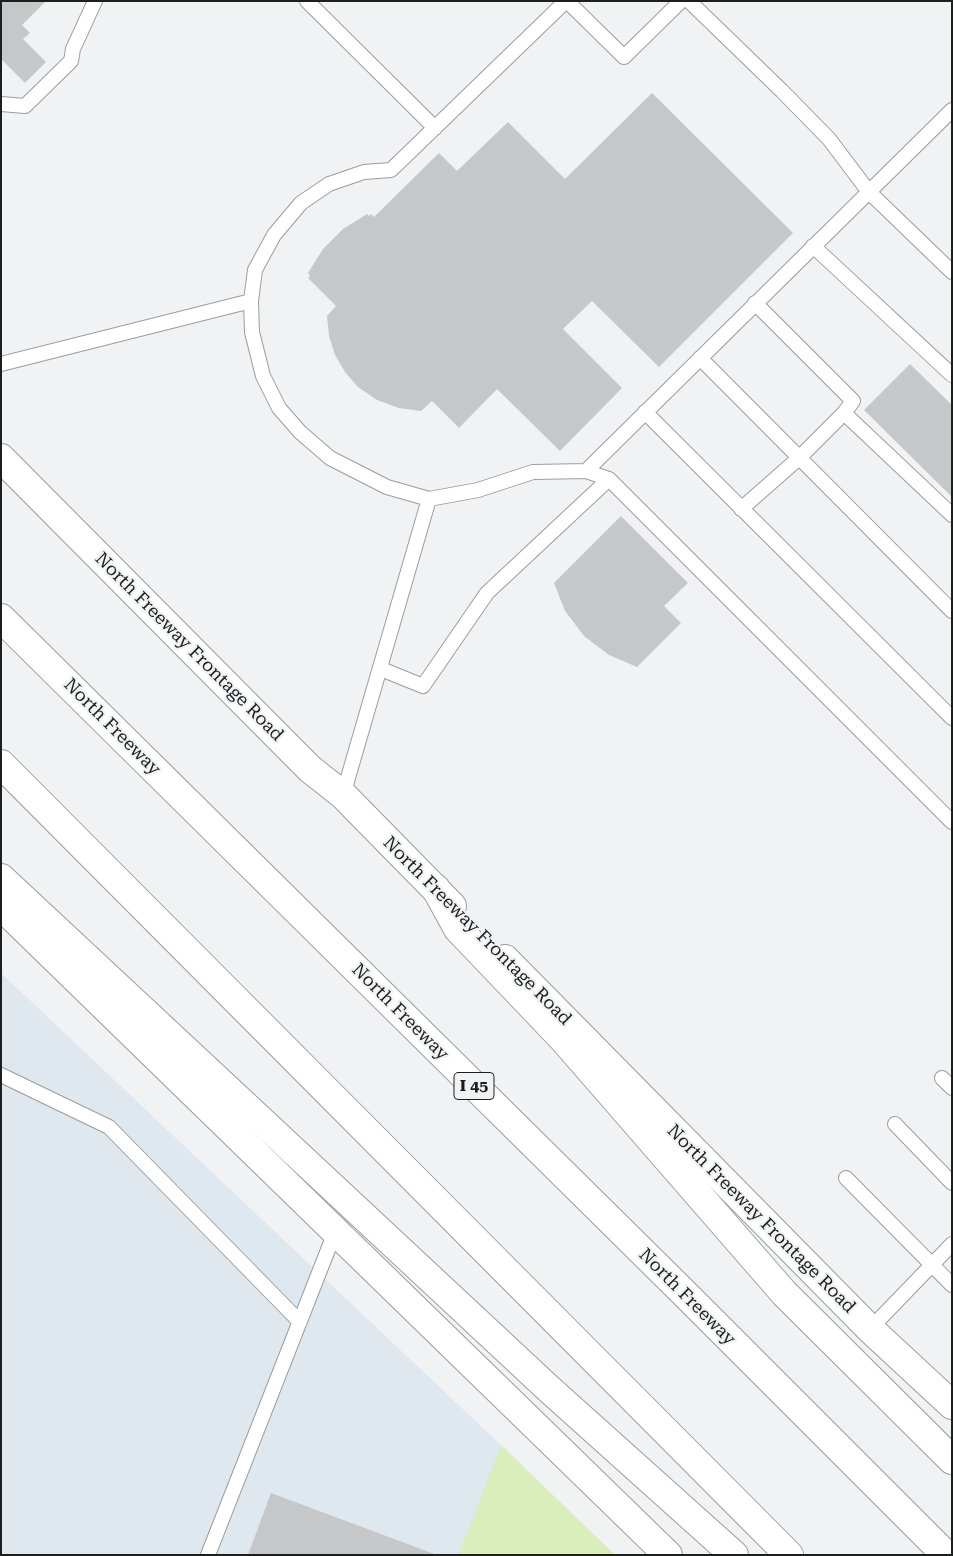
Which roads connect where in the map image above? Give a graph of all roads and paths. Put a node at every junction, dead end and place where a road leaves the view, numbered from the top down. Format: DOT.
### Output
graph roads {
  1 [pos="95,1"];
  2 [pos="308,1"];
  3 [pos="566,1"];
  4 [pos="681,1"];
  5 [pos="689,1"];
  6 [pos="1,104"];
  7 [pos="952,110"];
  8 [pos="435,128"];
  9 [pos="869,192"];
  10 [pos="813,246"];
  11 [pos="952,272"];
  12 [pos="251,301"];
  13 [pos="755,303"];
  14 [pos="700,358"];
  15 [pos="1,364"];
  16 [pos="952,374"];
  17 [pos="645,412"];
  18 [pos="844,413"];
  19 [pos="1,458"];
  20 [pos="799,458"];
  21 [pos="586,471"];
  22 [pos="609,479"];
  23 [pos="429,499"];
  24 [pos="741,509"];
  25 [pos="952,515"];
  26 [pos="952,611"];
  27 [pos="1,618"];
  28 [pos="381,669"];
  29 [pos="952,718"];
  30 [pos="1,764"];
  31 [pos="343,795"];
  32 [pos="952,822"];
  33 [pos="1,878"];
  34 [pos="436,889"];
  35 [pos="1,906"];
  36 [pos="1,1075"];
  37 [pos="895,1124"];
  38 [pos="846,1178"];
  39 [pos="952,1183"];
  40 [pos="335,1232"];
  41 [pos="952,1244"];
  42 [pos="931,1264"];
  43 [pos="952,1285"];
  44 [pos="300,1322"];
  45 [pos="870,1329"];
  46 [pos="952,1405"];
  47 [pos="952,1460"];
  48 [pos="208,1555"];
  49 [pos="668,1555"];
  50 [pos="734,1555"];
  51 [pos="789,1555"];
  52 [pos="946,1555"];
  1 -- 6 [label="lane"];
  2 -- 8 [label="lane"];
  3 -- 4 [label="lane"];
  3 -- 8 [label="lane"];
  5 -- 9 [label="lane"];
  7 -- 9 [label="lane"];
  8 -- 12 [label="lane"];
  9 -- 10 [label="lane"];
  9 -- 11 [label="lane"];
  10 -- 13 [label="lane"];
  10 -- 16 [label="lane"];
  12 -- 15 [label="lane"];
  12 -- 23 [label="lane"];
  13 -- 14 [label="lane"];
  13 -- 18 [label="lane"];
  14 -- 17 [label="lane"];
  14 -- 20 [label="lane"];
  17 -- 21 [label="lane"];
  17 -- 24 [label="lane"];
  18 -- 20 [label="lane"];
  18 -- 25 [label="lane"];
  19 -- 31 [label="main road, North Freeway Frontage Road"];
  20 -- 24 [label="lane"];
  20 -- 26 [label="lane"];
  21 -- 22 [label="lane"];
  21 -- 23 [label="lane"];
  22 -- 28 [label="lane"];
  22 -- 32 [label="lane"];
  23 -- 28 [label="lane"];
  24 -- 29 [label="lane"];
  27 -- 52 [label="main road, North Freeway / I 45"];
  28 -- 31 [label="lane"];
  30 -- 51 [label="main road"];
  31 -- 34 [label="main road, North Freeway Frontage Road"];
  33 -- 50 [label="main road"];
  34 -- 45 [label="main road, North Freeway Frontage Road"];
  34 -- 47 [label="main road"];
  35 -- 40 [label="main road"];
  36 -- 44 [label="lane"];
  37 -- 39 [label="lane"];
  38 -- 42 [label="lane"];
  40 -- 44 [label="lane"];
  40 -- 49 [label="main road"];
  41 -- 42 [label="lane"];
  42 -- 43 [label="lane"];
  42 -- 45 [label="lane"];
  44 -- 48 [label="lane"];
  45 -- 46 [label="main road, North Freeway Frontage Road"];
}
